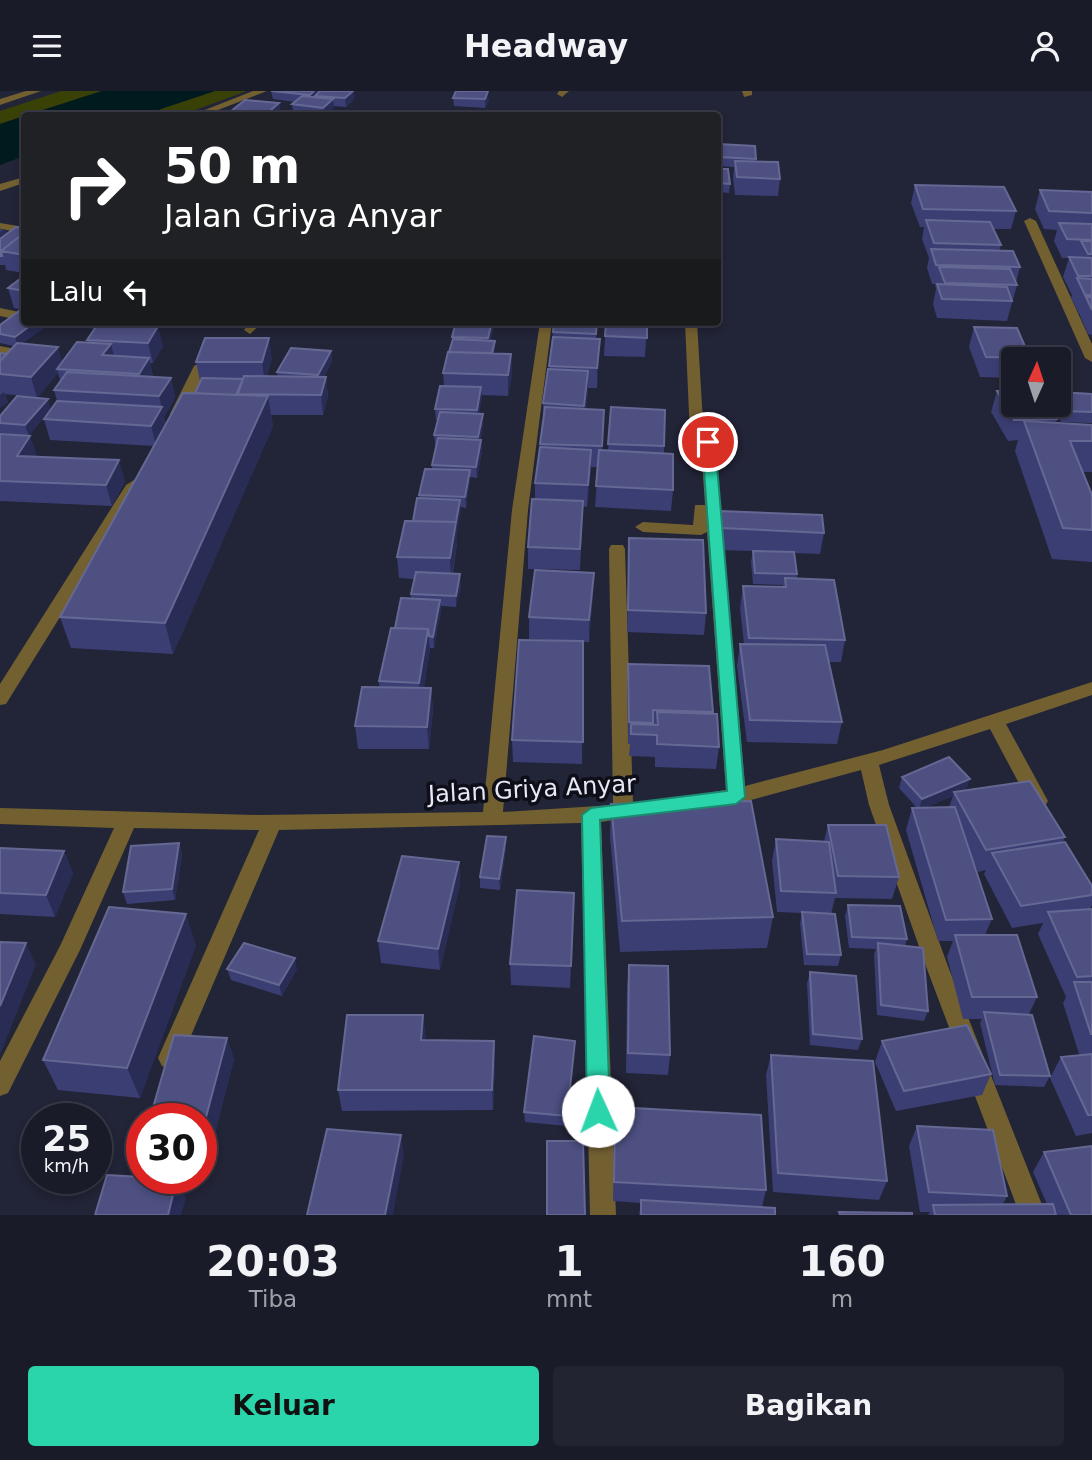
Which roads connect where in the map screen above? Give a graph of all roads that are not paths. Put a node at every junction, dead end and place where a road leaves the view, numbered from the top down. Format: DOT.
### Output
graph roads {
  1 [pos="36,91"];
  2 [pos="262,91"];
  3 [pos="0,102"];
  4 [pos="205,112"];
  5 [pos="21,181"];
  6 [pos="0,188"];
  7 [pos="1030,221"];
  8 [pos="0,226"];
  9 [pos="21,230"];
  10 [pos="0,312"];
  11 [pos="21,316"];
  12 [pos="545,326"];
  13 [pos="691,326"];
  14 [pos="0,350"];
  15 [pos="44,358"];
  16 [pos="1092,358"];
  17 [pos="201,366"];
  18 [pos="172,424"];
  19 [pos="708,442"];
  20 [pos="144,470"];
  21 [pos="643,527"];
  22 [pos="617,549"];
  23 [pos="1092,688"];
  24 [pos="0,699"];
  25 [pos="995,721"];
  26 [pos="869,761"];
  27 [pos="736,797"];
  28 [pos="623,812"];
  29 [pos="591,815"];
  30 [pos="0,817"];
  31 [pos="1047,818"];
  32 [pos="492,819"];
  33 [pos="126,823"];
  34 [pos="272,824"];
  35 [pos="169,1060"];
  36 [pos="0,1085"];
  37 [pos="603,1215"];
  38 [pos="1033,1215"];
  1 -- 3 [label="street"];
  2 -- 4 [label="street"];
  5 -- 6 [label="street"];
  7 -- 16 [label="street"];
  8 -- 9 [label="street"];
  10 -- 11 [label="street"];
  12 -- 32 [label="street"];
  13 -- 21 [label="street"];
  14 -- 15 [label="street"];
  17 -- 18 [label="street"];
  19 -- 27 [label="street"];
  20 -- 24 [label="street"];
  22 -- 28 [label="street"];
  23 -- 25 [label="street, Jalan Griya Anyar"];
  25 -- 26 [label="street, Jalan Griya Anyar"];
  25 -- 31 [label="street"];
  26 -- 27 [label="street, Jalan Griya Anyar"];
  26 -- 38 [label="street"];
  27 -- 28 [label="street, Jalan Griya Anyar"];
  28 -- 29 [label="street, Jalan Griya Anyar"];
  29 -- 32 [label="street, Jalan Griya Anyar"];
  29 -- 37 [label="street"];
  30 -- 33 [label="street, Jalan Griya Anyar"];
  32 -- 34 [label="street, Jalan Griya Anyar"];
  33 -- 34 [label="street, Jalan Griya Anyar"];
  33 -- 36 [label="street"];
  34 -- 35 [label="street"];
}
